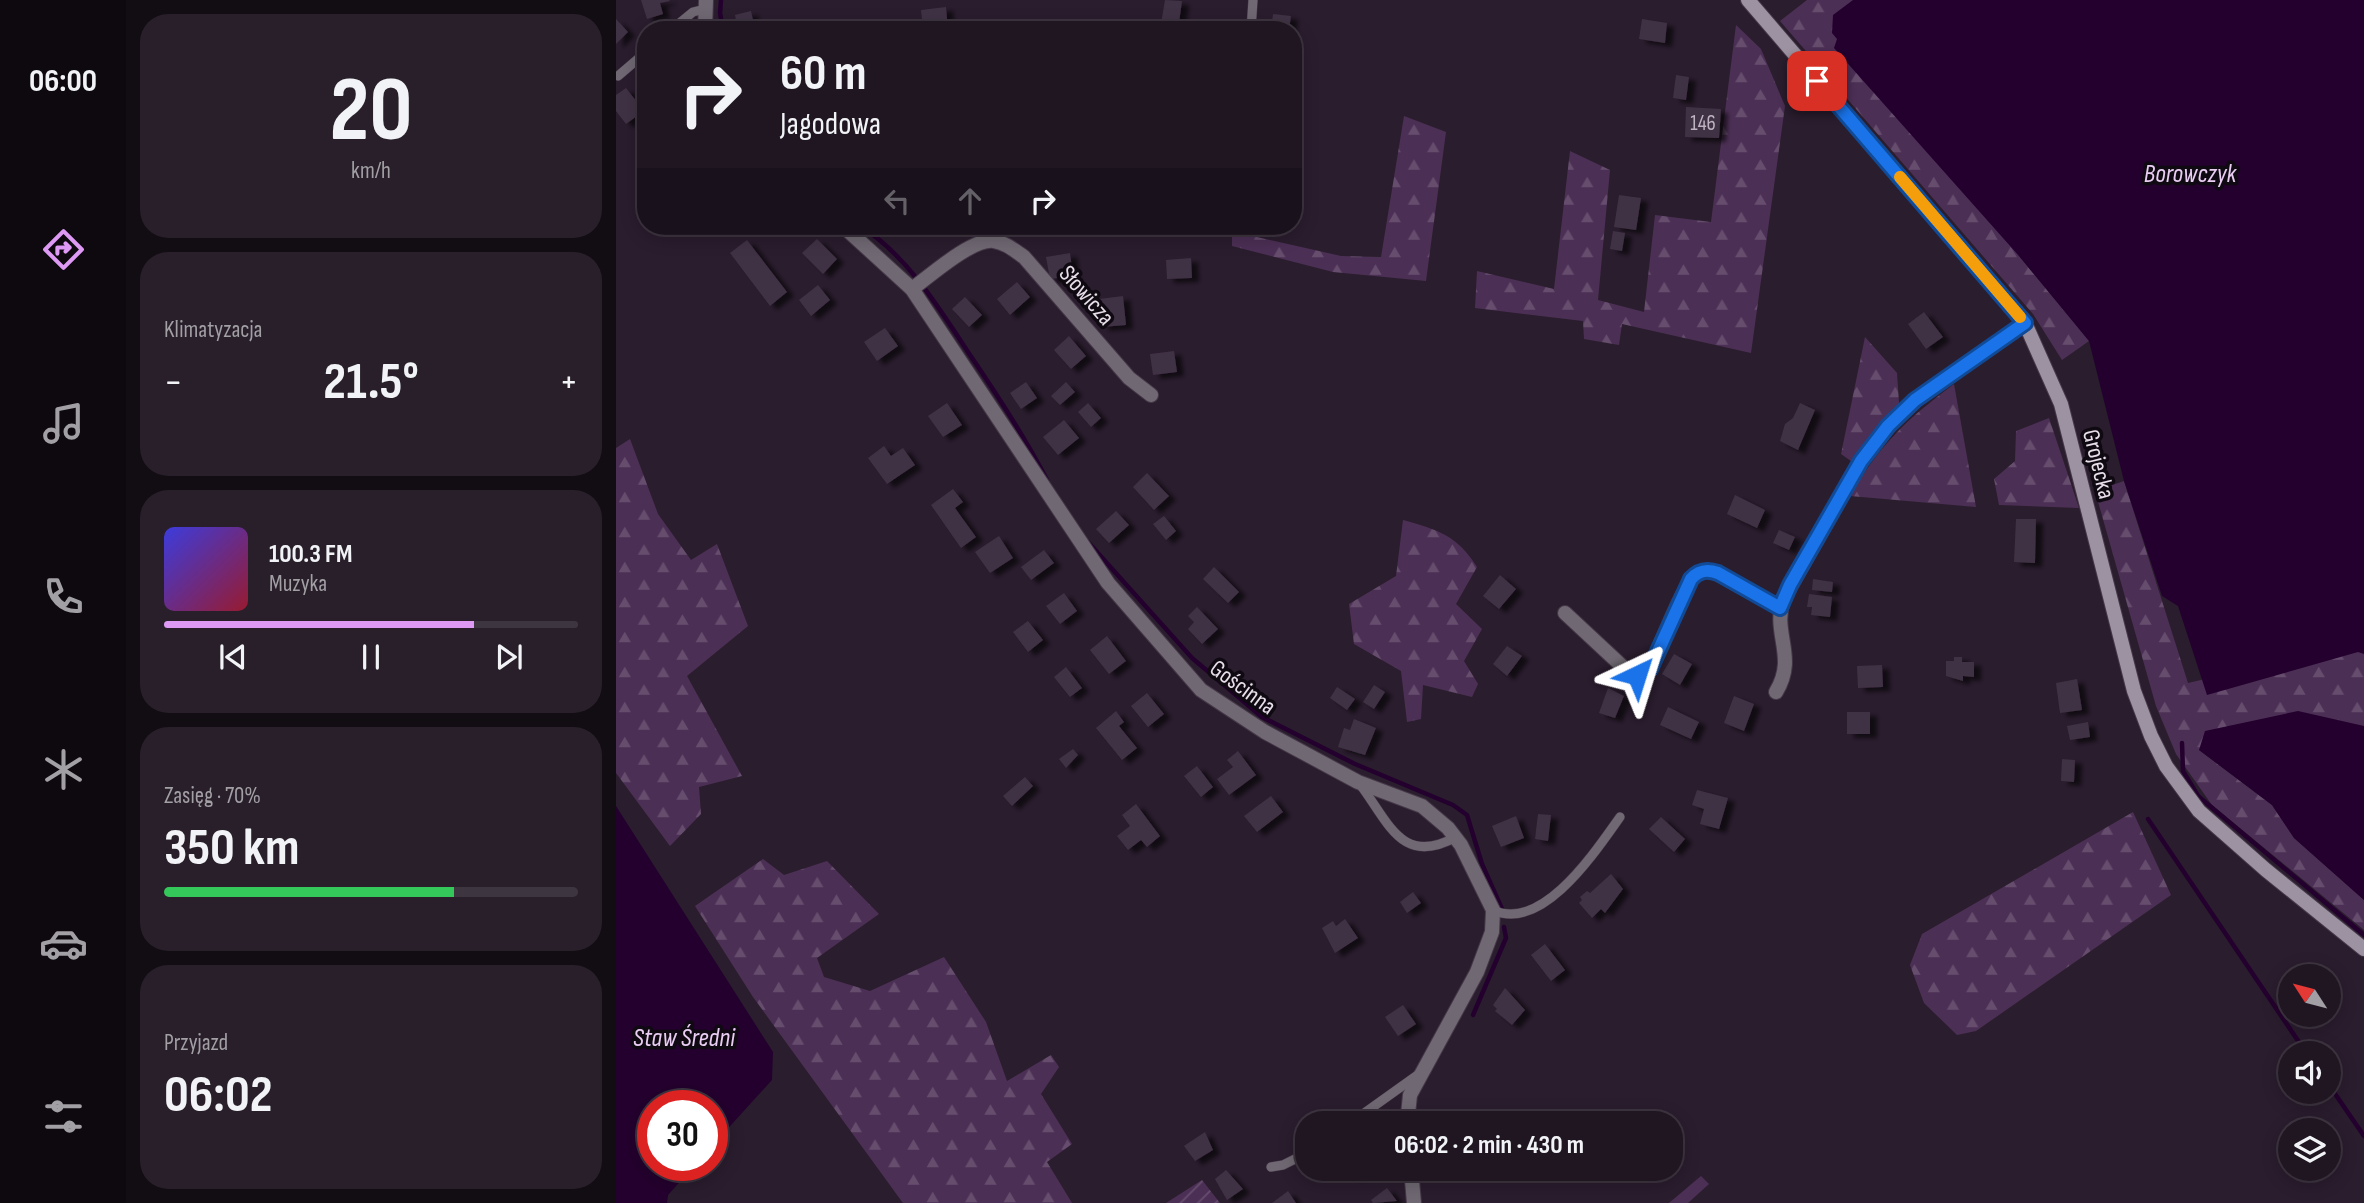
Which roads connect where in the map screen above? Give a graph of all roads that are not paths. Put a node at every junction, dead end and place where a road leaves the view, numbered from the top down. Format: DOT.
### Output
graph roads {
  1 [pos="1253,0"];
  2 [pos="1748,0"];
  3 [pos="705,5"];
  4 [pos="681,21"];
  5 [pos="1252,21"];
  6 [pos="637,60"];
  7 [pos="618,76"];
  8 [pos="853,235"];
  9 [pos="912,289"];
  10 [pos="2025,323"];
  11 [pos="1151,395"];
  12 [pos="1780,608"];
  13 [pos="1565,613"];
  14 [pos="1776,692"];
  15 [pos="1358,782"];
  16 [pos="1620,817"];
  17 [pos="1456,837"];
  18 [pos="1493,910"];
  19 [pos="2364,949"];
  20 [pos="1423,1071"];
  21 [pos="1367,1111"];
  22 [pos="1408,1111"];
  23 [pos="1295,1159"];
  24 [pos="1270,1167"];
  25 [pos="1412,1181"];
  26 [pos="1414,1203"];
  1 -- 5 [label="lane"];
  2 -- 10 [label="street, Grojecka"];
  3 -- 4 [label="lane"];
  6 -- 7 [label="lane"];
  8 -- 9 [label="street, Gościnna"];
  9 -- 11 [label="street, Słowicza"];
  9 -- 15 [label="street, Gościnna"];
  10 -- 12 [label="street"];
  10 -- 19 [label="street, Grojecka"];
  12 -- 13 [label="street"];
  12 -- 14 [label="street"];
  15 -- 17 [label="street, Gościnna"];
  15 -- 17 [label="lane"];
  16 -- 18 [label="lane"];
  17 -- 18 [label="street, Gościnna"];
  18 -- 20 [label="street"];
  20 -- 21 [label="lane"];
  20 -- 22 [label="street"];
  23 -- 24 [label="lane"];
  25 -- 26 [label="street"];
}
